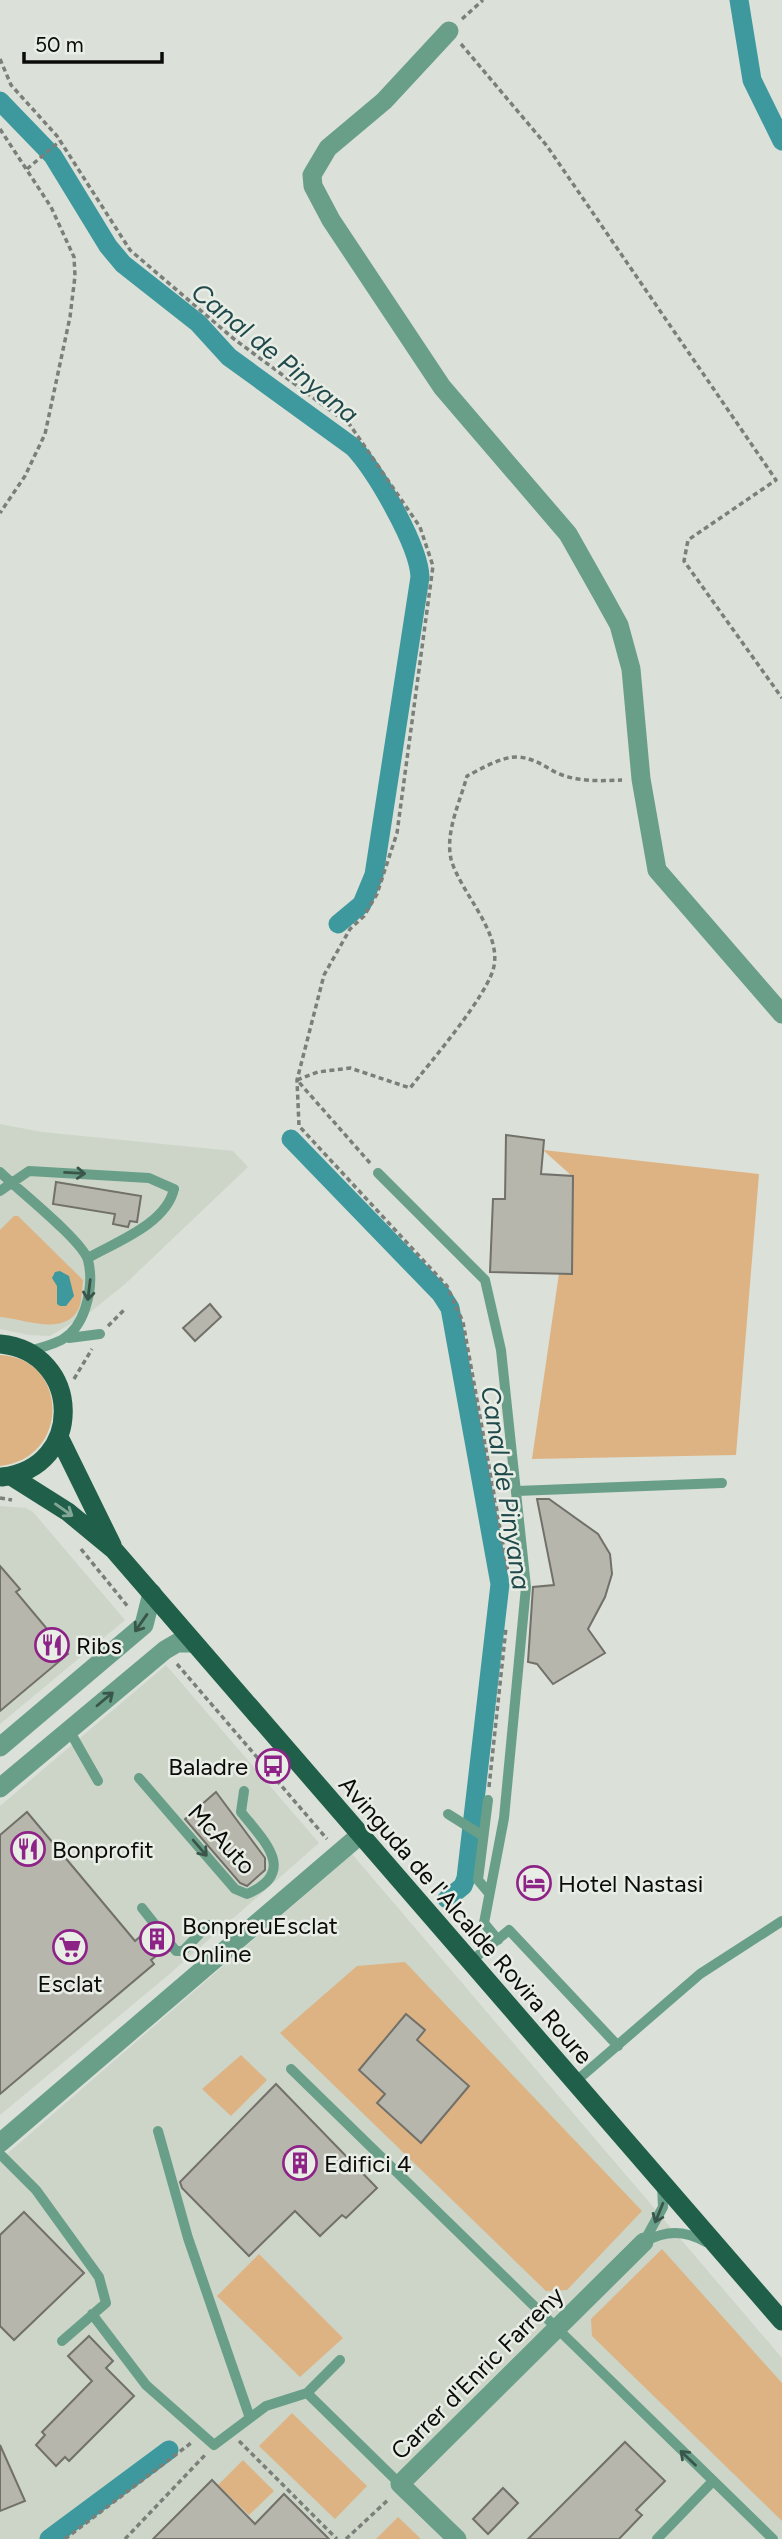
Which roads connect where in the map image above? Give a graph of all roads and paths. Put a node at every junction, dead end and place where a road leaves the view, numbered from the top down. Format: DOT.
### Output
graph roads {
  1 [pos="483,0"];
  2 [pos="449,31"];
  3 [pos="0,59"];
  4 [pos="0,129"];
  5 [pos="60,141"];
  6 [pos="27,169"];
  7 [pos="0,513"];
  8 [pos="782,698"];
  9 [pos="641,779"];
  10 [pos="782,1014"];
  11 [pos="297,1080"];
  12 [pos="0,1172"];
  13 [pos="378,1173"];
  14 [pos="10,1182"];
  15 [pos="0,1191"];
  16 [pos="88,1258"];
  17 [pos="125,1309"];
  18 [pos="100,1334"];
  19 [pos="69,1338"];
  20 [pos="0,1344"];
  21 [pos="28,1351"];
  22 [pos="62,1394"];
  23 [pos="58,1437"];
  24 [pos="5,1476"];
  25 [pos="722,1483"];
  26 [pos="517,1491"];
  27 [pos="0,1498"];
  28 [pos="23,1501"];
  29 [pos="76,1544"];
  30 [pos="114,1550"];
  31 [pos="510,1579"];
  32 [pos="152,1593"];
  33 [pos="508,1616"];
  34 [pos="144,1625"];
  35 [pos="194,1643"];
  36 [pos="165,1650"];
  37 [pos="41,1713"];
  38 [pos="24,1727"];
  39 [pos="69,1729"];
  40 [pos="47,1747"];
  41 [pos="0,1748"];
  42 [pos="139,1778"];
  43 [pos="98,1781"];
  44 [pos="0,1788"];
  45 [pos="244,1791"];
  46 [pos="488,1800"];
  47 [pos="448,1814"];
  48 [pos="481,1834"];
  49 [pos="360,1835"];
  50 [pos="339,1853"];
  51 [pos="488,1892"];
  52 [pos="142,1908"];
  53 [pos="782,1921"];
  54 [pos="208,1925"];
  55 [pos="498,1940"];
  56 [pos="470,1962"];
  57 [pos="618,2046"];
  58 [pos="291,2069"];
  59 [pos="575,2082"];
  60 [pos="158,2131"];
  61 [pos="0,2143"];
  62 [pos="0,2154"];
  63 [pos="662,2182"];
  64 [pos="644,2242"];
  65 [pos="729,2261"];
  66 [pos="92,2314"];
  67 [pos="782,2322"];
  68 [pos="557,2329"];
  69 [pos="62,2341"];
  70 [pos="340,2360"];
  71 [pos="307,2393"];
  72 [pos="250,2418"];
  73 [pos="230,2433"];
  74 [pos="202,2435"];
  75 [pos="214,2445"];
  76 [pos="713,2482"];
  77 [pos="400,2484"];
  78 [pos="394,2504"];
  79 [pos="65,2539"];
  80 [pos="125,2539"];
  81 [pos="337,2539"];
  82 [pos="346,2539"];
  83 [pos="457,2539"];
  84 [pos="657,2539"];
  85 [pos="773,2539"];
  1 -- 2 [label="path"];
  2 -- 8 [label="path"];
  2 -- 9 [label="street"];
  3 -- 5 [label="path"];
  4 -- 6 [label="path"];
  5 -- 6 [label="path"];
  5 -- 11 [label="path"];
  6 -- 7 [label="path"];
  9 -- 10 [label="street"];
  9 -- 11 [label="path"];
  11 -- 13 [label="path"];
  11 -- 31 [label="path"];
  12 -- 14 [label="lane"];
  13 -- 26 [label="lane"];
  14 -- 15 [label="lane"];
  14 -- 16 [label="lane"];
  14 -- 16 [label="lane, one-way"];
  16 -- 19 [label="lane, one-way"];
  17 -- 18 [label="path"];
  18 -- 19 [label="lane"];
  18 -- 22 [label="path"];
  19 -- 21 [label="lane"];
  20 -- 21 [label="main road"];
  21 -- 22 [label="main road"];
  22 -- 23 [label="main road"];
  23 -- 24 [label="main road"];
  23 -- 30 [label="main road"];
  24 -- 30 [label="main road, one-way"];
  25 -- 26 [label="lane"];
  26 -- 51 [label="lane"];
  27 -- 28 [label="path"];
  29 -- 34 [label="path"];
  30 -- 32 [label="main road, Avinguda de l'Alcalde Rovira Roure"];
  32 -- 34 [label="street"];
  32 -- 35 [label="main road, Avinguda de l'Alcalde Rovira Roure"];
  33 -- 46 [label="path"];
  34 -- 37 [label="street"];
  35 -- 36 [label="street"];
  35 -- 49 [label="main road, Avinguda de l'Alcalde Rovira Roure"];
  39 -- 36 [label="street, one-way"];
  36 -- 50 [label="path"];
  37 -- 38 [label="street"];
  37 -- 40 [label="street"];
  38 -- 40 [label="street"];
  38 -- 41 [label="street"];
  39 -- 40 [label="street"];
  39 -- 43 [label="lane"];
  40 -- 44 [label="street"];
  42 -- 45 [label="lane, McAuto, one-way"];
  46 -- 48 [label="lane"];
  47 -- 48 [label="lane"];
  48 -- 51 [label="lane"];
  49 -- 50 [label="street"];
  49 -- 56 [label="main road, Avinguda de l'Alcalde Rovira Roure"];
  50 -- 61 [label="street"];
  51 -- 55 [label="lane"];
  52 -- 54 [label="lane"];
  53 -- 57 [label="lane"];
  55 -- 56 [label="lane"];
  55 -- 57 [label="lane"];
  56 -- 59 [label="main road, Avinguda de l'Alcalde Rovira Roure"];
  57 -- 59 [label="lane"];
  58 -- 68 [label="lane"];
  59 -- 63 [label="main road, Avinguda de l'Alcalde Rovira Roure"];
  60 -- 72 [label="lane"];
  62 -- 66 [label="lane"];
  63 -- 64 [label="lane, one-way"];
  63 -- 65 [label="main road, Avinguda de l'Alcalde Rovira Roure"];
  64 -- 65 [label="lane"];
  64 -- 68 [label="street, Carrer d'Enric Farreny"];
  65 -- 67 [label="main road, Avinguda de l'Alcalde Rovira Roure"];
  66 -- 69 [label="lane"];
  66 -- 74 [label="lane"];
  76 -- 68 [label="lane, one-way"];
  68 -- 77 [label="street, Carrer d'Enric Farreny"];
  70 -- 71 [label="lane"];
  71 -- 72 [label="lane"];
  71 -- 77 [label="lane"];
  72 -- 73 [label="lane"];
  73 -- 75 [label="lane"];
  73 -- 81 [label="path"];
  74 -- 75 [label="lane"];
  74 -- 79 [label="path"];
  75 -- 80 [label="path"];
  76 -- 84 [label="lane"];
  76 -- 85 [label="lane"];
  77 -- 83 [label="street, Carrer d'Enric Farreny"];
  78 -- 82 [label="path"];
}
